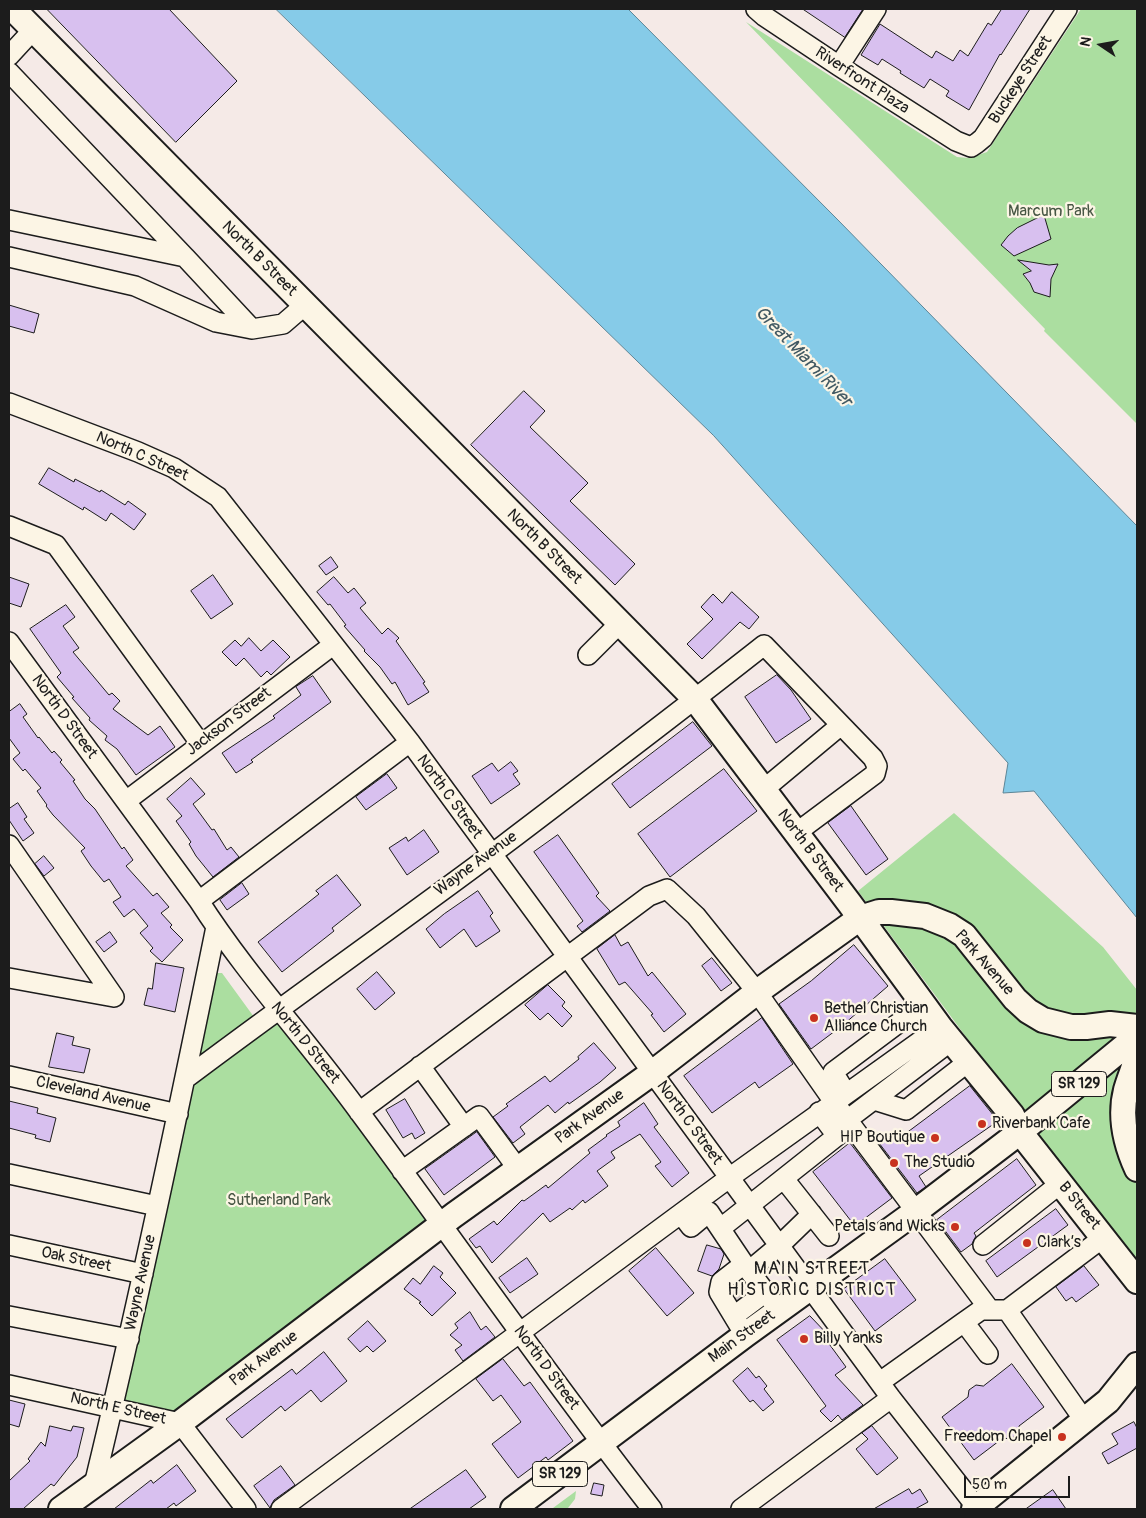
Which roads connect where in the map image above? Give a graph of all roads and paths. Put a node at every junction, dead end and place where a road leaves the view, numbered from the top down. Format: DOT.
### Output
graph roads {
  1 [pos="12,9"];
  2 [pos="756,9"];
  3 [pos="876,9"];
  4 [pos="1067,9"];
  5 [pos="33,30"];
  6 [pos="9,56"];
  7 [pos="839,66"];
  8 [pos="9,72"];
  9 [pos="971,147"];
  10 [pos="9,220"];
  11 [pos="9,256"];
  12 [pos="185,257"];
  13 [pos="304,305"];
  14 [pos="252,329"];
  15 [pos="9,403"];
  16 [pos="9,526"];
  17 [pos="620,623"];
  18 [pos="9,642"];
  19 [pos="333,645"];
  20 [pos="588,655"];
  21 [pos="695,699"];
  22 [pos="841,725"];
  23 [pos="410,742"];
  24 [pos="200,743"];
  25 [pos="764,790"];
  26 [pos="126,801"];
  27 [pos="796,833"];
  28 [pos="9,845"];
  29 [pos="491,854"];
  30 [pos="199,901"];
  31 [pos="860,918"];
  32 [pos="216,927"];
  33 [pos="568,956"];
  34 [pos="9,978"];
  35 [pos="757,992"];
  36 [pos="924,1004"];
  37 [pos="278,1010"];
  38 [pos="1137,1027"];
  39 [pos="946,1034"];
  40 [pos="1137,1036"];
  41 [pos="1137,1057"];
  42 [pos="968,1062"];
  43 [pos="420,1066"];
  44 [pos="652,1073"];
  45 [pos="9,1076"];
  46 [pos="185,1079"];
  47 [pos="880,1096"];
  48 [pos="833,1102"];
  49 [pos="359,1112"];
  50 [pos="178,1114"];
  51 [pos="847,1120"];
  52 [pos="464,1127"];
  53 [pos="1020,1132"];
  54 [pos="518,1169"];
  55 [pos="1137,1169"];
  56 [pos="402,1171"];
  57 [pos="9,1174"];
  58 [pos="729,1178"];
  59 [pos="784,1178"];
  60 [pos="1061,1183"];
  61 [pos="157,1206"];
  62 [pos="750,1206"];
  63 [pos="915,1212"];
  64 [pos="681,1214"];
  65 [pos="812,1214"];
  66 [pos="440,1225"];
  67 [pos="721,1228"];
  68 [pos="829,1236"];
  69 [pos="1104,1237"];
  70 [pos="9,1245"];
  71 [pos="780,1245"];
  72 [pos="983,1245"];
  73 [pos="143,1274"];
  74 [pos="1137,1281"];
  75 [pos="757,1283"];
  76 [pos="810,1287"];
  77 [pos="999,1310"];
  78 [pos="734,1312"];
  79 [pos="9,1316"];
  80 [pos="964,1322"];
  81 [pos="520,1334"];
  82 [pos="129,1339"];
  83 [pos="988,1354"];
  84 [pos="1137,1364"];
  85 [pos="880,1382"];
  86 [pos="9,1385"];
  87 [pos="1137,1392"];
  88 [pos="891,1398"];
  89 [pos="1108,1401"];
  90 [pos="113,1407"];
  91 [pos="1084,1420"];
  92 [pos="180,1423"];
  93 [pos="601,1444"];
  94 [pos="94,1485"];
  95 [pos="976,1508"];
  96 [pos="61,1509"];
  97 [pos="246,1509"];
  98 [pos="282,1509"];
  99 [pos="513,1509"];
  100 [pos="652,1509"];
  101 [pos="741,1509"];
  1 -- 5 [label="main road, North B Street"];
  2 -- 7 [label="street, Riverfront Plaza"];
  3 -- 7 [label="street"];
  4 -- 9 [label="street, Buckeye Street"];
  5 -- 6 [label="street"];
  5 -- 13 [label="main road, North B Street"];
  7 -- 9 [label="street, Riverfront Plaza"];
  8 -- 12 [label="street"];
  10 -- 12 [label="street"];
  11 -- 14 [label="street"];
  12 -- 14 [label="street"];
  13 -- 14 [label="street"];
  13 -- 17 [label="main road, North B Street"];
  15 -- 19 [label="street, North C Street"];
  16 -- 24 [label="street"];
  17 -- 20 [label="street"];
  17 -- 21 [label="main road, North B Street"];
  18 -- 26 [label="street, North D Street"];
  19 -- 23 [label="street, North C Street"];
  19 -- 24 [label="street, Jackson Street"];
  21 -- 22 [label="street, Wayne Avenue"];
  21 -- 25 [label="main road, North B Street"];
  21 -- 29 [label="street, Wayne Avenue"];
  22 -- 25 [label="street"];
  22 -- 27 [label="street"];
  23 -- 29 [label="street, North C Street"];
  23 -- 30 [label="street"];
  24 -- 26 [label="street, Jackson Street"];
  25 -- 27 [label="main road, North B Street"];
  26 -- 30 [label="street, North D Street"];
  27 -- 31 [label="main road, North B Street"];
  28 -- 34 [label="street"];
  29 -- 33 [label="street, North C Street"];
  29 -- 37 [label="street, Wayne Avenue"];
  30 -- 32 [label="street, North D Street"];
  31 -- 35 [label="main road, Park Avenue"];
  31 -- 36 [label="main road, North B Street"];
  31 -- 38 [label="main road, Park Avenue"];
  32 -- 37 [label="street, North D Street"];
  32 -- 46 [label="street, Wayne Avenue"];
  33 -- 35 [label="street"];
  33 -- 43 [label="street"];
  33 -- 44 [label="street, North C Street"];
  35 -- 44 [label="main road, Park Avenue"];
  35 -- 48 [label="street"];
  36 -- 39 [label="main road, North B Street"];
  36 -- 48 [label="street"];
  37 -- 46 [label="street, Wayne Avenue"];
  37 -- 49 [label="street, North D Street"];
  39 -- 42 [label="main road, North B Street"];
  39 -- 47 [label="street"];
  39 -- 48 [label="street"];
  40 -- 53 [label="main road, Main Street / SR 129"];
  41 -- 55 [label="main road"];
  42 -- 47 [label="street"];
  42 -- 53 [label="main road, North B Street"];
  43 -- 49 [label="street"];
  43 -- 52 [label="street"];
  44 -- 54 [label="main road, Park Avenue"];
  44 -- 58 [label="street, North C Street"];
  45 -- 50 [label="street, Cleveland Avenue"];
  46 -- 50 [label="street, Wayne Avenue"];
  47 -- 51 [label="street"];
  48 -- 51 [label="street"];
  48 -- 58 [label="street"];
  48 -- 59 [label="street"];
  49 -- 56 [label="street, North D Street"];
  50 -- 61 [label="street, Wayne Avenue"];
  51 -- 63 [label="street"];
  52 -- 54 [label="street"];
  52 -- 56 [label="street"];
  53 -- 60 [label="main road, B Street"];
  53 -- 63 [label="main road, Main Street / SR 129"];
  54 -- 66 [label="main road, Park Avenue"];
  56 -- 66 [label="street, North D Street"];
  57 -- 61 [label="street"];
  58 -- 62 [label="street, North C Street"];
  58 -- 64 [label="street"];
  59 -- 62 [label="street"];
  59 -- 65 [label="street"];
  60 -- 69 [label="main road, B Street"];
  60 -- 72 [label="street"];
  61 -- 73 [label="street, Wayne Avenue"];
  62 -- 67 [label="street"];
  62 -- 71 [label="street, North C Street"];
  63 -- 76 [label="main road, Main Street / SR 129"];
  63 -- 77 [label="street"];
  64 -- 67 [label="street"];
  64 -- 81 [label="street"];
  65 -- 68 [label="street"];
  65 -- 71 [label="street"];
  66 -- 81 [label="street, North D Street"];
  66 -- 92 [label="main road, Park Avenue"];
  67 -- 75 [label="street"];
  69 -- 74 [label="main road, B Street"];
  69 -- 77 [label="street"];
  70 -- 73 [label="street, Oak Street"];
  71 -- 75 [label="street"];
  71 -- 76 [label="street, North C Street"];
  73 -- 82 [label="street, Wayne Avenue"];
  75 -- 76 [label="main road, Main Street / SR 129"];
  75 -- 78 [label="main road, Main Street / SR 129"];
  75 -- 78 [label="street"];
  76 -- 85 [label="street, North C Street"];
  77 -- 80 [label="street"];
  77 -- 91 [label="street"];
  78 -- 93 [label="main road, Main Street / SR 129"];
  79 -- 82 [label="street"];
  80 -- 83 [label="street"];
  80 -- 85 [label="street"];
  81 -- 93 [label="street, North D Street"];
  81 -- 98 [label="street"];
  82 -- 90 [label="street, Wayne Avenue"];
  84 -- 89 [label="main road"];
  85 -- 88 [label="street, North C Street"];
  86 -- 90 [label="street, North E Street"];
  87 -- 89 [label="main road"];
  88 -- 95 [label="street, North C Street"];
  88 -- 101 [label="street"];
  89 -- 91 [label="main road"];
  90 -- 92 [label="street, North E Street"];
  90 -- 94 [label="street, Wayne Avenue"];
  91 -- 95 [label="main road"];
  92 -- 94 [label="main road, Park Avenue"];
  92 -- 97 [label="street, North E Street"];
  93 -- 99 [label="main road, Main Street / SR 129"];
  93 -- 100 [label="street, North D Street"];
  94 -- 96 [label="main road, Park Avenue"];
}
